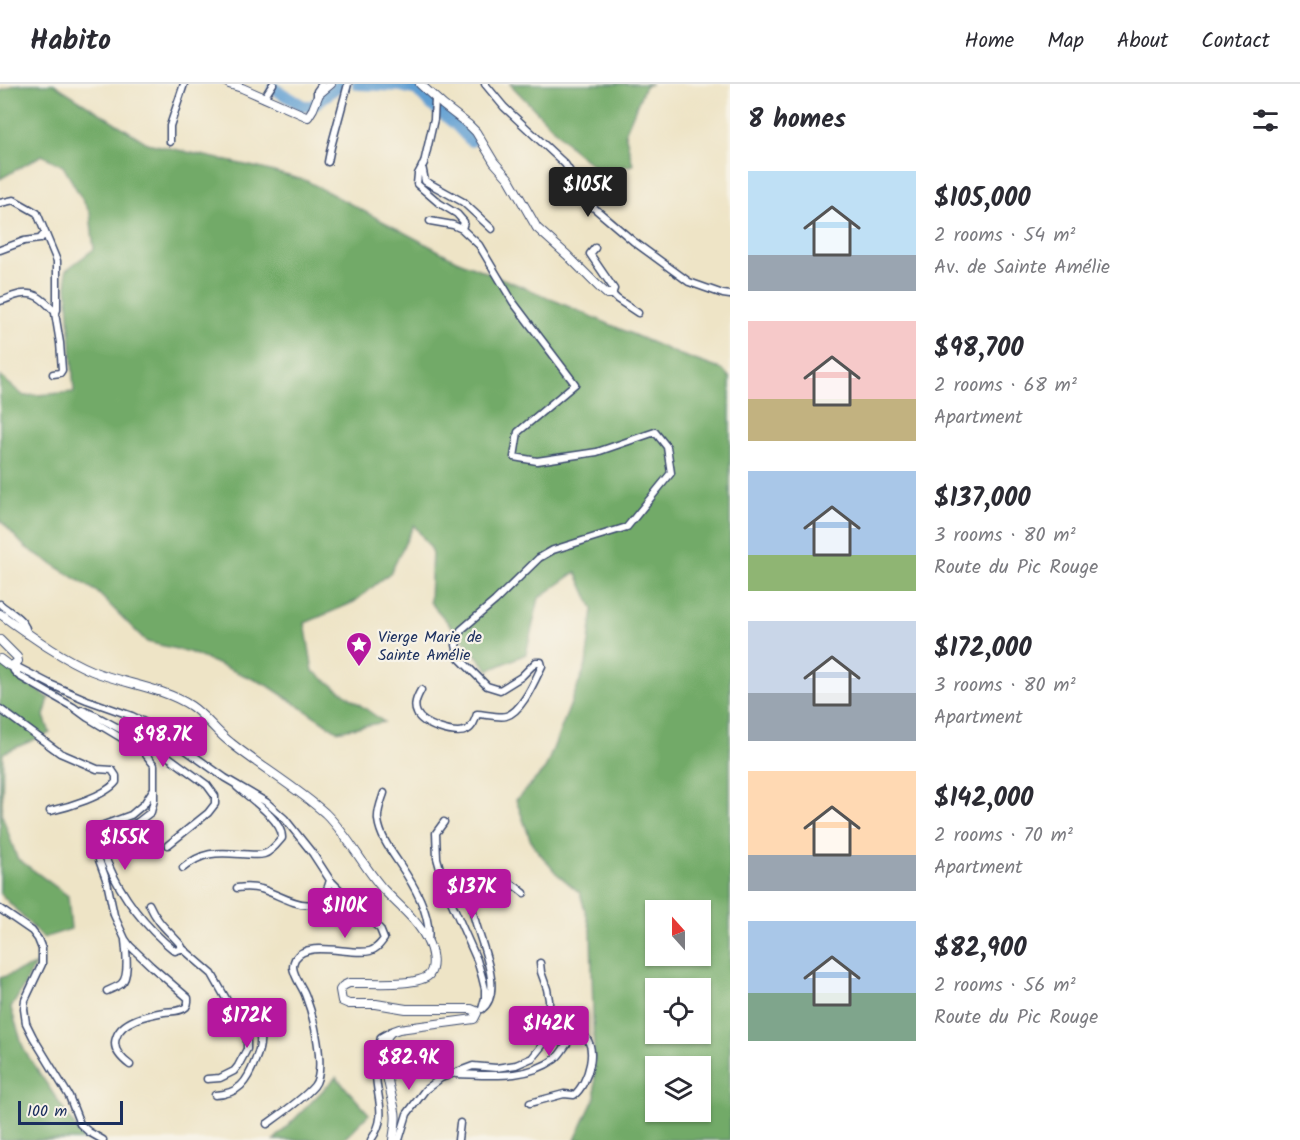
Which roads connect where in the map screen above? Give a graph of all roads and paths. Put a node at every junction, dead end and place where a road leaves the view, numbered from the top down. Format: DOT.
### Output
graph roads {
  1 [pos="184,84"];
  2 [pos="229,84"];
  3 [pos="273,84"];
  4 [pos="322,84"];
  5 [pos="331,84"];
  6 [pos="420,84"];
  7 [pos="485,84"];
  8 [pos="348,85"];
  9 [pos="264,98"];
  10 [pos="434,104"];
  11 [pos="315,105"];
  12 [pos="170,142"];
  13 [pos="328,162"];
  14 [pos="422,166"];
  15 [pos="0,203"];
  16 [pos="430,221"];
  17 [pos="462,229"];
  18 [pos="492,229"];
  19 [pos="45,233"];
  20 [pos="595,248"];
  21 [pos="0,250"];
  22 [pos="612,294"];
  23 [pos="730,295"];
  24 [pos="0,301"];
  25 [pos="56,313"];
  26 [pos="638,313"];
  27 [pos="53,374"];
  28 [pos="0,604"];
  29 [pos="0,614"];
  30 [pos="27,634"];
  31 [pos="0,640"];
  32 [pos="0,659"];
  33 [pos="13,665"];
  34 [pos="422,690"];
  35 [pos="73,707"];
  36 [pos="0,710"];
  37 [pos="225,777"];
  38 [pos="154,789"];
  39 [pos="384,793"];
  40 [pos="50,811"];
  41 [pos="444,822"];
  42 [pos="90,830"];
  43 [pos="107,842"];
  44 [pos="168,845"];
  45 [pos="183,868"];
  46 [pos="330,880"];
  47 [pos="237,888"];
  48 [pos="524,893"];
  49 [pos="149,904"];
  50 [pos="0,909"];
  51 [pos="124,939"];
  52 [pos="428,941"];
  53 [pos="182,948"];
  54 [pos="540,963"];
  55 [pos="106,991"];
  56 [pos="227,1001"];
  57 [pos="479,1011"];
  58 [pos="391,1031"];
  59 [pos="130,1065"];
  60 [pos="453,1074"];
  61 [pos="207,1078"];
  62 [pos="215,1095"];
  63 [pos="530,1103"];
  64 [pos="460,1123"];
  65 [pos="267,1124"];
  66 [pos="103,1140"];
  67 [pos="371,1140"];
  68 [pos="393,1140"];
  69 [pos="399,1140"];
  70 [pos="458,1140"];
  1 -- 12 [label="street"];
  2 -- 9 [label="street"];
  3 -- 9 [label="street"];
  4 -- 11 [label="street"];
  5 -- 11 [label="street"];
  6 -- 10 [label="street"];
  7 -- 23 [label="street"];
  8 -- 13 [label="street"];
  9 -- 11 [label="street"];
  10 -- 14 [label="street"];
  10 -- 22 [label="street"];
  14 -- 17 [label="street"];
  14 -- 18 [label="street"];
  15 -- 19 [label="street"];
  16 -- 17 [label="street"];
  17 -- 34 [label="street"];
  19 -- 21 [label="street"];
  19 -- 25 [label="street"];
  20 -- 22 [label="street"];
  22 -- 26 [label="street"];
  24 -- 25 [label="street"];
  25 -- 27 [label="street"];
  28 -- 30 [label="street"];
  29 -- 30 [label="street"];
  30 -- 52 [label="street"];
  31 -- 33 [label="street"];
  32 -- 33 [label="street"];
  33 -- 35 [label="street"];
  33 -- 37 [label="street"];
  35 -- 38 [label="street"];
  35 -- 44 [label="street"];
  36 -- 40 [label="street"];
  37 -- 45 [label="street"];
  37 -- 46 [label="street"];
  38 -- 42 [label="street"];
  38 -- 43 [label="street"];
  39 -- 52 [label="street"];
  41 -- 57 [label="street"];
  43 -- 51 [label="street"];
  43 -- 53 [label="street"];
  46 -- 47 [label="street"];
  46 -- 65 [label="street"];
  48 -- 57 [label="street"];
  49 -- 53 [label="street"];
  50 -- 66 [label="street"];
  51 -- 55 [label="street"];
  51 -- 59 [label="street"];
  52 -- 57 [label="street"];
  53 -- 56 [label="street"];
  54 -- 60 [label="street"];
  56 -- 61 [label="street"];
  56 -- 62 [label="street"];
  57 -- 58 [label="street"];
  58 -- 67 [label="street"];
  58 -- 68 [label="street"];
  60 -- 63 [label="street"];
  60 -- 69 [label="street"];
  64 -- 70 [label="street"];
}
